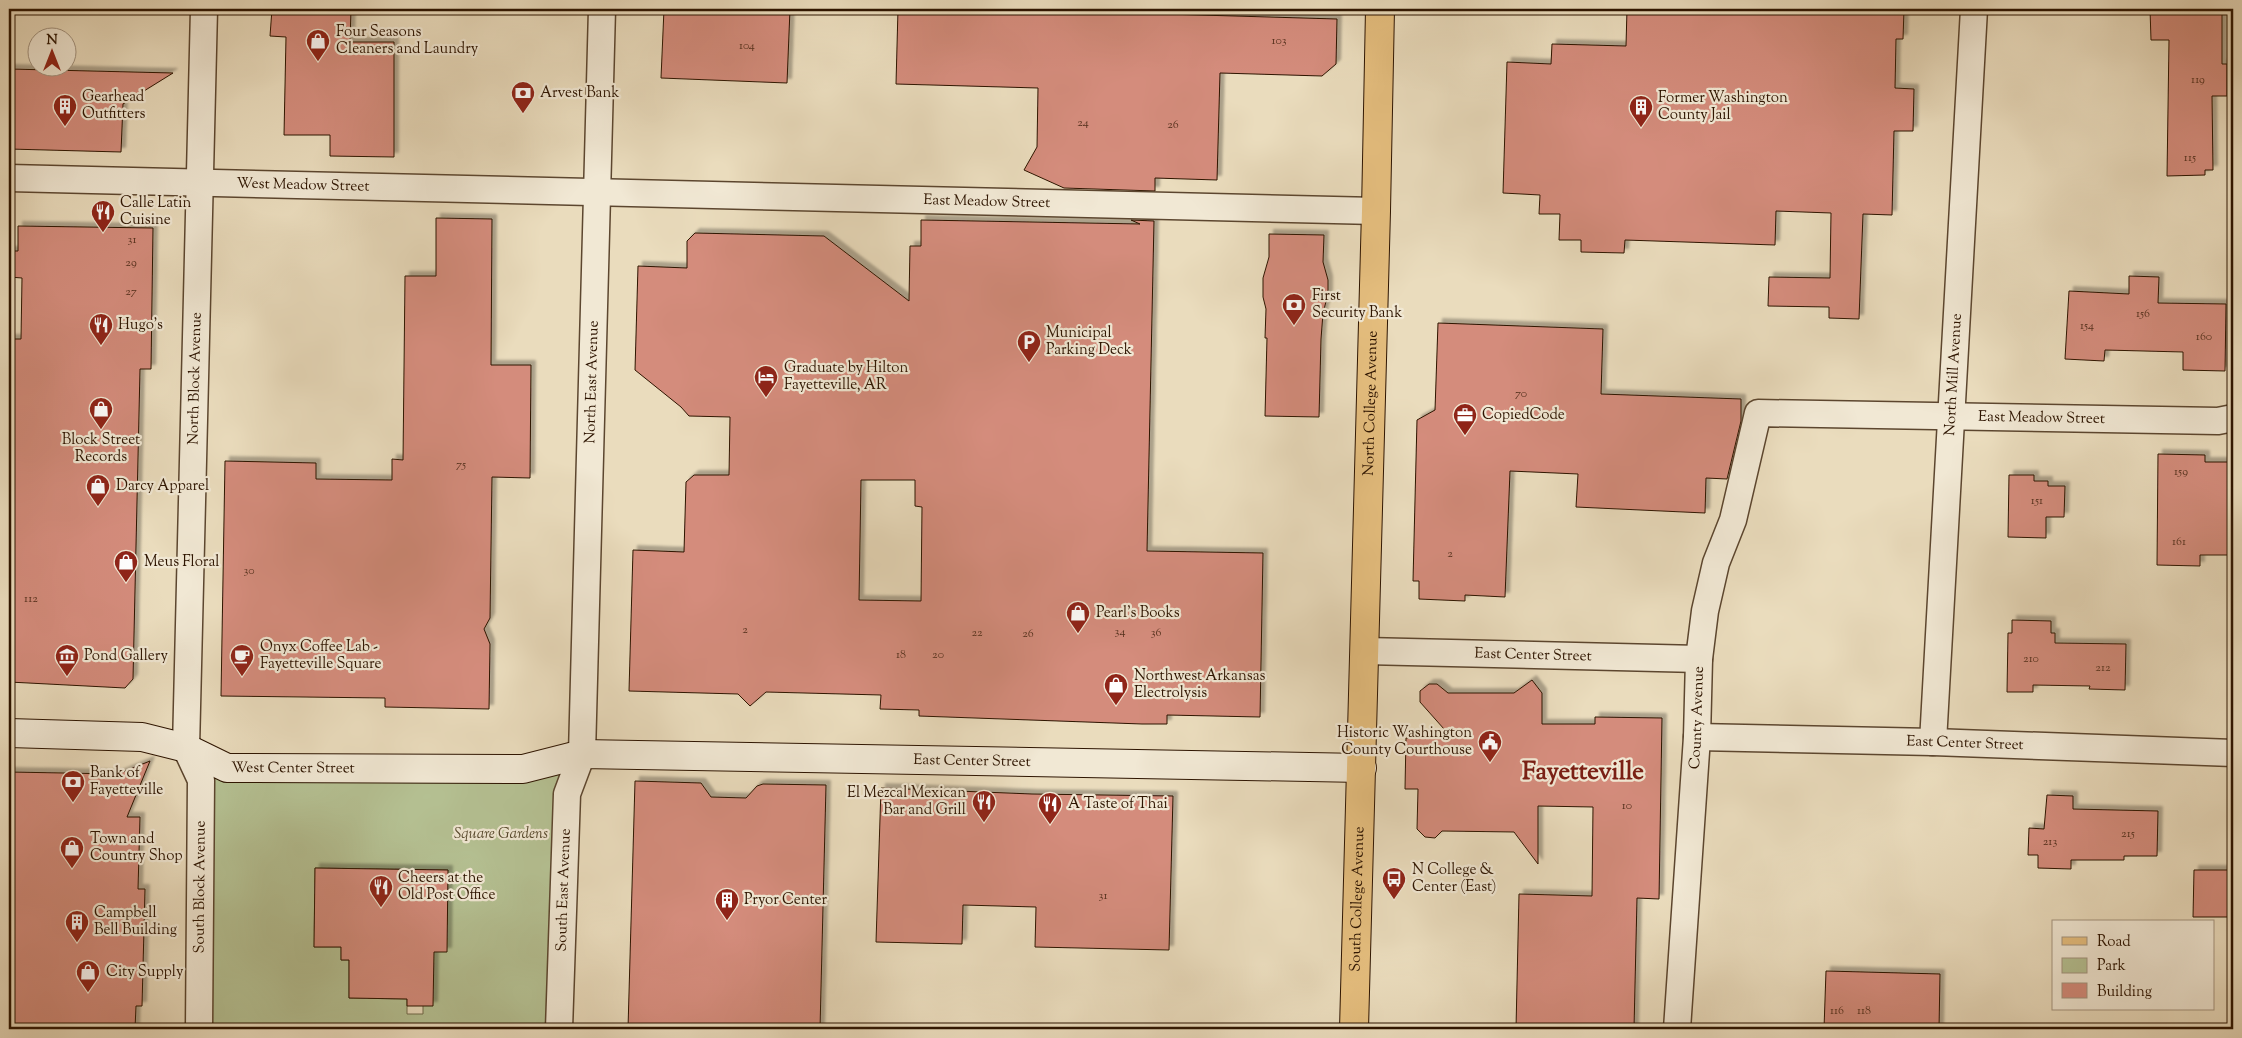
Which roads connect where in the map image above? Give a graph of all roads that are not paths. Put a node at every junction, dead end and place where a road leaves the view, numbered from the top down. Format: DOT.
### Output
graph roads {
  1 [pos="204,9"];
  2 [pos="602,9"];
  3 [pos="1380,9"];
  4 [pos="1974,9"];
  5 [pos="9,178"];
  6 [pos="201,184"];
  7 [pos="597,191"];
  8 [pos="1376,212"];
  9 [pos="1758,414"];
  10 [pos="1951,417"];
  11 [pos="2233,418"];
  12 [pos="1365,651"];
  13 [pos="1699,659"];
  14 [pos="9,732"];
  15 [pos="1697,737"];
  16 [pos="1933,742"];
  17 [pos="186,748"];
  18 [pos="2233,753"];
  19 [pos="582,754"];
  20 [pos="1362,768"];
  21 [pos="199,1029"];
  22 [pos="559,1029"];
  23 [pos="1354,1029"];
  24 [pos="1677,1029"];
  1 -- 6 [label="street, North Block Avenue"];
  2 -- 7 [label="street, North East Avenue"];
  3 -- 8 [label="main road, North College Avenue"];
  4 -- 10 [label="street, North Mill Avenue"];
  5 -- 6 [label="street, West Meadow Street"];
  6 -- 7 [label="street, West Meadow Street"];
  6 -- 17 [label="street, North Block Avenue"];
  7 -- 8 [label="street, East Meadow Street"];
  7 -- 19 [label="street, North East Avenue"];
  8 -- 12 [label="main road, North College Avenue"];
  9 -- 10 [label="street, East Meadow Street"];
  9 -- 13 [label="street, County Avenue"];
  10 -- 11 [label="street, East Meadow Street"];
  10 -- 16 [label="street, North Mill Avenue"];
  12 -- 13 [label="street, East Center Street"];
  12 -- 20 [label="main road, North College Avenue"];
  13 -- 15 [label="street, County Avenue"];
  14 -- 17 [label="street, West Center Street"];
  15 -- 16 [label="street, East Center Street"];
  15 -- 24 [label="street, County Avenue"];
  16 -- 18 [label="street, East Center Street"];
  17 -- 19 [label="street, West Center Street"];
  17 -- 21 [label="street, South Block Avenue"];
  19 -- 20 [label="street, East Center Street"];
  19 -- 22 [label="street, South East Avenue"];
  20 -- 23 [label="main road, South College Avenue"];
}
